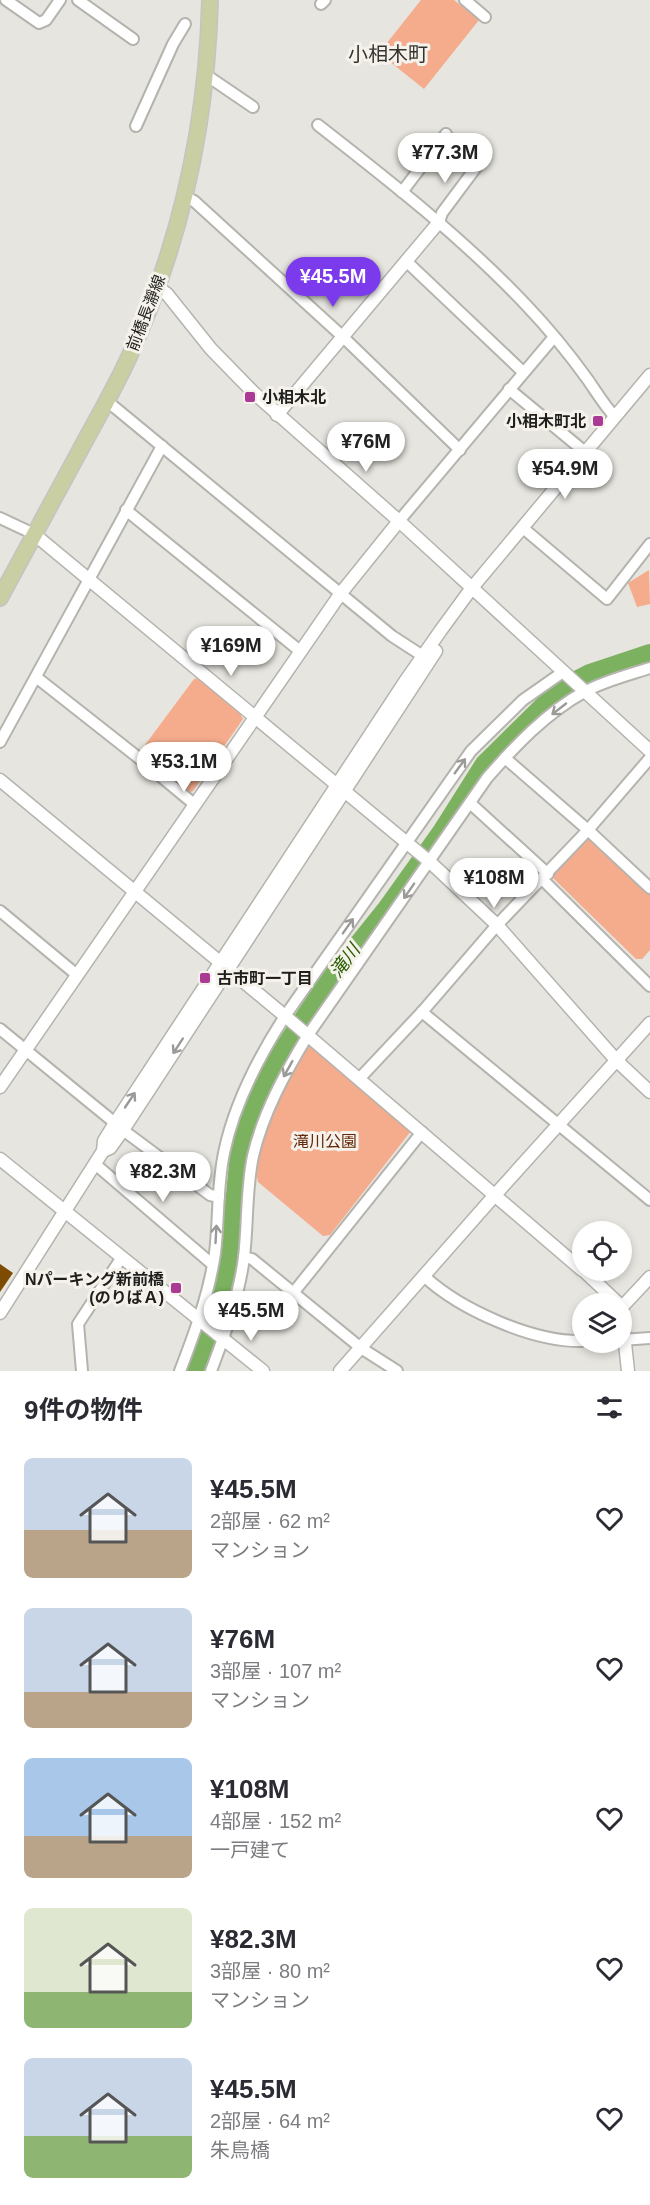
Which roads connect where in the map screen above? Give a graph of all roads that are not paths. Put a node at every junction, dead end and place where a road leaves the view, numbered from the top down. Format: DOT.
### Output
graph roads {
  1 [pos="6,0"];
  2 [pos="60,0"];
  3 [pos="78,0"];
  4 [pos="210,0"];
  5 [pos="465,0"];
  6 [pos="485,17"];
  7 [pos="185,24"];
  8 [pos="133,39"];
  9 [pos="206,75"];
  10 [pos="254,107"];
  11 [pos="318,124"];
  12 [pos="136,126"];
  13 [pos="446,134"];
  14 [pos="480,162"];
  15 [pos="402,192"];
  16 [pos="185,196"];
  17 [pos="439,222"];
  18 [pos="406,261"];
  19 [pos="157,287"];
  20 [pos="342,336"];
  21 [pos="554,337"];
  22 [pos="524,372"];
  23 [pos="650,375"];
  24 [pos="509,389"];
  25 [pos="107,401"];
  26 [pos="277,415"];
  27 [pos="615,417"];
  28 [pos="162,446"];
  29 [pos="460,450"];
  30 [pos="585,452"];
  31 [pos="126,510"];
  32 [pos="0,518"];
  33 [pos="399,522"];
  34 [pos="523,528"];
  35 [pos="34,534"];
  36 [pos="650,544"];
  37 [pos="88,578"];
  38 [pos="471,589"];
  39 [pos="341,593"];
  40 [pos="0,598"];
  41 [pos="300,651"];
  42 [pos="427,659"];
  43 [pos="650,668"];
  44 [pos="565,673"];
  45 [pos="36,677"];
  46 [pos="584,690"];
  47 [pos="254,717"];
  48 [pos="0,742"];
  49 [pos="650,751"];
  50 [pos="505,758"];
  51 [pos="650,758"];
  52 [pos="0,780"];
  53 [pos="340,788"];
  54 [pos="470,803"];
  55 [pos="194,804"];
  56 [pos="588,830"];
  57 [pos="408,843"];
  58 [pos="429,860"];
  59 [pos="545,877"];
  60 [pos="650,888"];
  61 [pos="135,890"];
  62 [pos="0,911"];
  63 [pos="497,925"];
  64 [pos="225,966"];
  65 [pos="77,975"];
  66 [pos="650,986"];
  67 [pos="422,1012"];
  68 [pos="285,1016"];
  69 [pos="650,1023"];
  70 [pos="0,1029"];
  71 [pos="308,1035"];
  72 [pos="25,1049"];
  73 [pos="616,1060"];
  74 [pos="359,1079"];
  75 [pos="0,1087"];
  76 [pos="650,1092"];
  77 [pos="558,1126"];
  78 [pos="119,1127"];
  79 [pos="422,1132"];
  80 [pos="0,1159"];
  81 [pos="95,1164"];
  82 [pos="495,1195"];
  83 [pos="219,1197"];
  84 [pos="650,1200"];
  85 [pos="65,1212"];
  86 [pos="122,1257"];
  87 [pos="244,1257"];
  88 [pos="572,1261"];
  89 [pos="212,1264"];
  90 [pos="425,1277"];
  91 [pos="650,1277"];
  92 [pos="594,1281"];
  93 [pos="294,1292"];
  94 [pos="608,1293"];
  95 [pos="632,1294"];
  96 [pos="0,1312"];
  97 [pos="201,1321"];
  98 [pos="222,1338"];
  99 [pos="650,1338"];
  100 [pos="632,1339"];
  101 [pos="572,1340"];
  102 [pos="361,1348"];
  103 [pos="625,1353"];
  104 [pos="82,1371"];
  105 [pos="180,1371"];
  106 [pos="211,1371"];
  107 [pos="262,1371"];
  108 [pos="340,1371"];
  109 [pos="397,1371"];
  110 [pos="628,1371"];
  1 -- 2 [label="street"];
  3 -- 8 [label="street"];
  4 -- 9 [label="main road, 前橋長瀞線"];
  5 -- 6 [label="street"];
  7 -- 12 [label="street"];
  9 -- 10 [label="street"];
  9 -- 16 [label="main road, 前橋長瀞線"];
  11 -- 15 [label="street"];
  13 -- 15 [label="street"];
  14 -- 17 [label="street"];
  15 -- 17 [label="street"];
  16 -- 19 [label="main road, 前橋長瀞線"];
  16 -- 20 [label="street"];
  17 -- 18 [label="street"];
  17 -- 21 [label="street"];
  18 -- 20 [label="street"];
  18 -- 22 [label="street"];
  19 -- 25 [label="main road, 前橋長瀞線"];
  19 -- 26 [label="street"];
  20 -- 26 [label="street"];
  20 -- 29 [label="street"];
  21 -- 22 [label="street"];
  21 -- 27 [label="street"];
  22 -- 24 [label="street"];
  23 -- 27 [label="street"];
  24 -- 29 [label="street"];
  24 -- 30 [label="street"];
  25 -- 28 [label="street"];
  25 -- 35 [label="main road, 前橋長瀞線"];
  26 -- 33 [label="street"];
  27 -- 30 [label="street"];
  28 -- 31 [label="street"];
  28 -- 39 [label="street"];
  29 -- 33 [label="street"];
  30 -- 34 [label="street"];
  31 -- 37 [label="street"];
  31 -- 41 [label="street"];
  32 -- 35 [label="street"];
  33 -- 38 [label="street"];
  33 -- 39 [label="street"];
  34 -- 36 [label="street"];
  34 -- 38 [label="street"];
  35 -- 37 [label="street"];
  35 -- 40 [label="main road, 前橋長瀞線"];
  37 -- 45 [label="street"];
  37 -- 47 [label="street"];
  38 -- 42 [label="street"];
  38 -- 44 [label="street"];
  39 -- 41 [label="street"];
  39 -- 42 [label="street"];
  41 -- 47 [label="street"];
  42 -- 53 [label="street"];
  43 -- 46 [label="street"];
  44 -- 46 [label="street"];
  57 -- 44 [label="street, one-way"];
  45 -- 48 [label="street"];
  45 -- 55 [label="street"];
  46 -- 49 [label="street"];
  46 -- 50 [label="street, one-way"];
  47 -- 53 [label="street"];
  47 -- 55 [label="street"];
  50 -- 54 [label="street"];
  50 -- 56 [label="street"];
  51 -- 56 [label="street"];
  52 -- 61 [label="street"];
  53 -- 57 [label="street"];
  53 -- 64 [label="street"];
  54 -- 58 [label="street"];
  54 -- 59 [label="street"];
  55 -- 61 [label="street"];
  56 -- 59 [label="street"];
  56 -- 60 [label="street"];
  57 -- 58 [label="street"];
  68 -- 57 [label="street, one-way"];
  58 -- 63 [label="street"];
  58 -- 71 [label="street, one-way"];
  59 -- 63 [label="street"];
  59 -- 66 [label="street"];
  61 -- 64 [label="street"];
  61 -- 65 [label="street"];
  62 -- 65 [label="street"];
  63 -- 67 [label="street"];
  63 -- 73 [label="street"];
  64 -- 68 [label="street"];
  64 -- 78 [label="street"];
  65 -- 72 [label="street"];
  67 -- 74 [label="street"];
  67 -- 77 [label="street"];
  68 -- 71 [label="street"];
  68 -- 83 [label="street"];
  69 -- 73 [label="street"];
  70 -- 72 [label="street"];
  71 -- 74 [label="street"];
  71 -- 87 [label="street, one-way"];
  72 -- 75 [label="street"];
  72 -- 78 [label="street"];
  73 -- 76 [label="street"];
  73 -- 77 [label="street"];
  74 -- 79 [label="street"];
  77 -- 82 [label="street"];
  77 -- 84 [label="street"];
  78 -- 81 [label="street"];
  78 -- 83 [label="street"];
  79 -- 82 [label="street"];
  79 -- 93 [label="street"];
  80 -- 85 [label="street"];
  81 -- 85 [label="street"];
  81 -- 89 [label="street"];
  82 -- 88 [label="street"];
  82 -- 90 [label="street"];
  89 -- 83 [label="street, one-way"];
  85 -- 86 [label="street"];
  85 -- 96 [label="street"];
  86 -- 97 [label="street"];
  86 -- 104 [label="street"];
  87 -- 93 [label="street"];
  87 -- 98 [label="street"];
  89 -- 97 [label="street"];
  90 -- 101 [label="street"];
  90 -- 102 [label="street"];
  91 -- 95 [label="street"];
  92 -- 94 [label="street"];
  93 -- 102 [label="street"];
  97 -- 98 [label="street"];
  97 -- 105 [label="street"];
  98 -- 106 [label="street"];
  98 -- 107 [label="street"];
  99 -- 100 [label="street"];
  102 -- 108 [label="street"];
  102 -- 109 [label="street"];
  103 -- 110 [label="street"];
}
